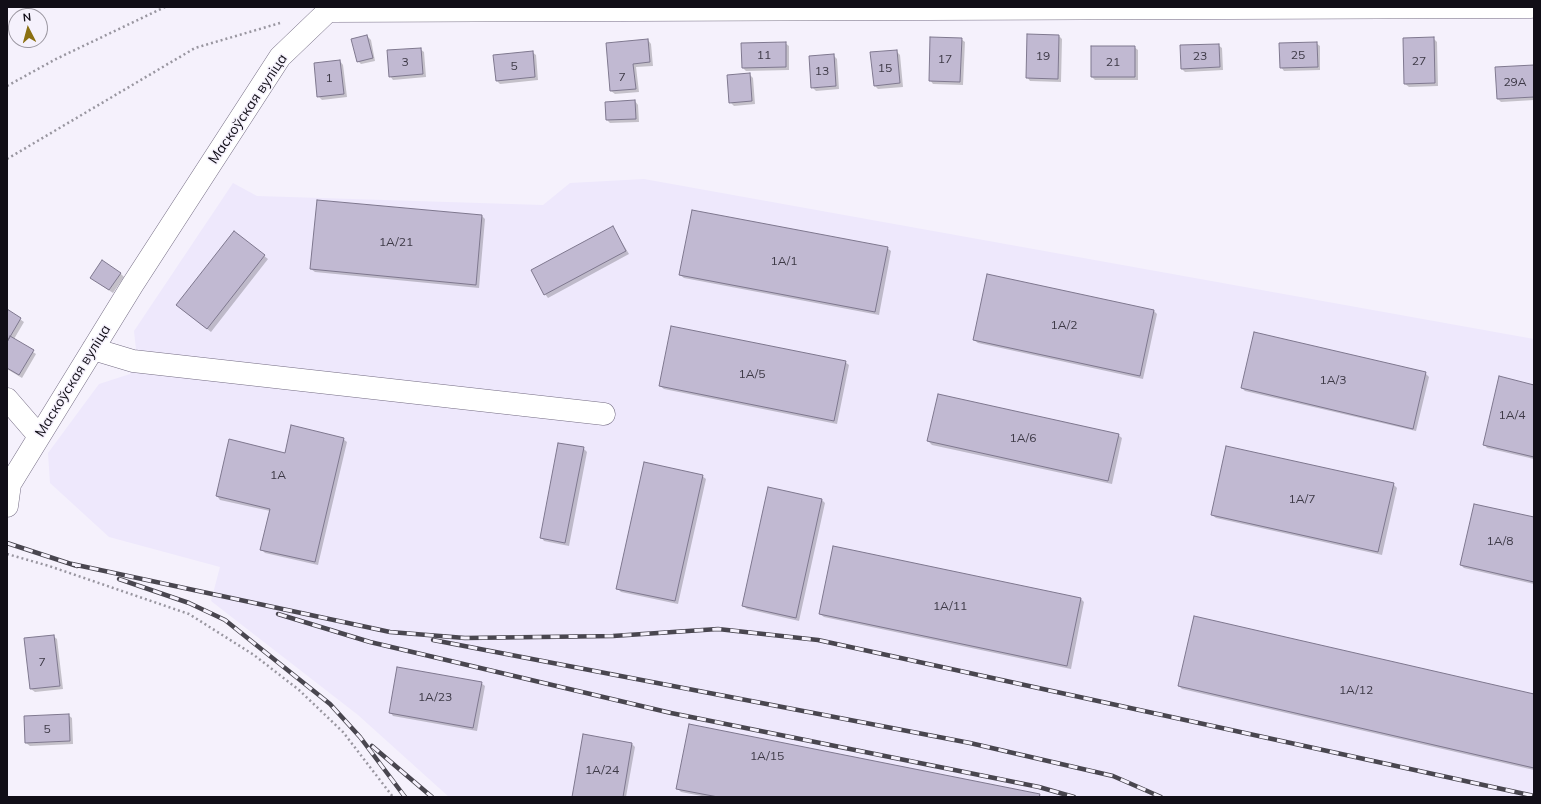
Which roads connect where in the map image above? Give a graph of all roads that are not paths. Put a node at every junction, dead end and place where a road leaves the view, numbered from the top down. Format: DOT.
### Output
graph roads {
  1 [pos="1531,7"];
  2 [pos="93,348"];
  3 [pos="7,399"];
  4 [pos="604,414"];
  5 [pos="39,436"];
  6 [pos="7,506"];
  1 -- 2 [label="street, Маскоўская вуліца"];
  2 -- 4 [label="street"];
  2 -- 5 [label="street, Маскоўская вуліца"];
  3 -- 5 [label="street"];
  5 -- 6 [label="street, Маскоўская вуліца"];
}
